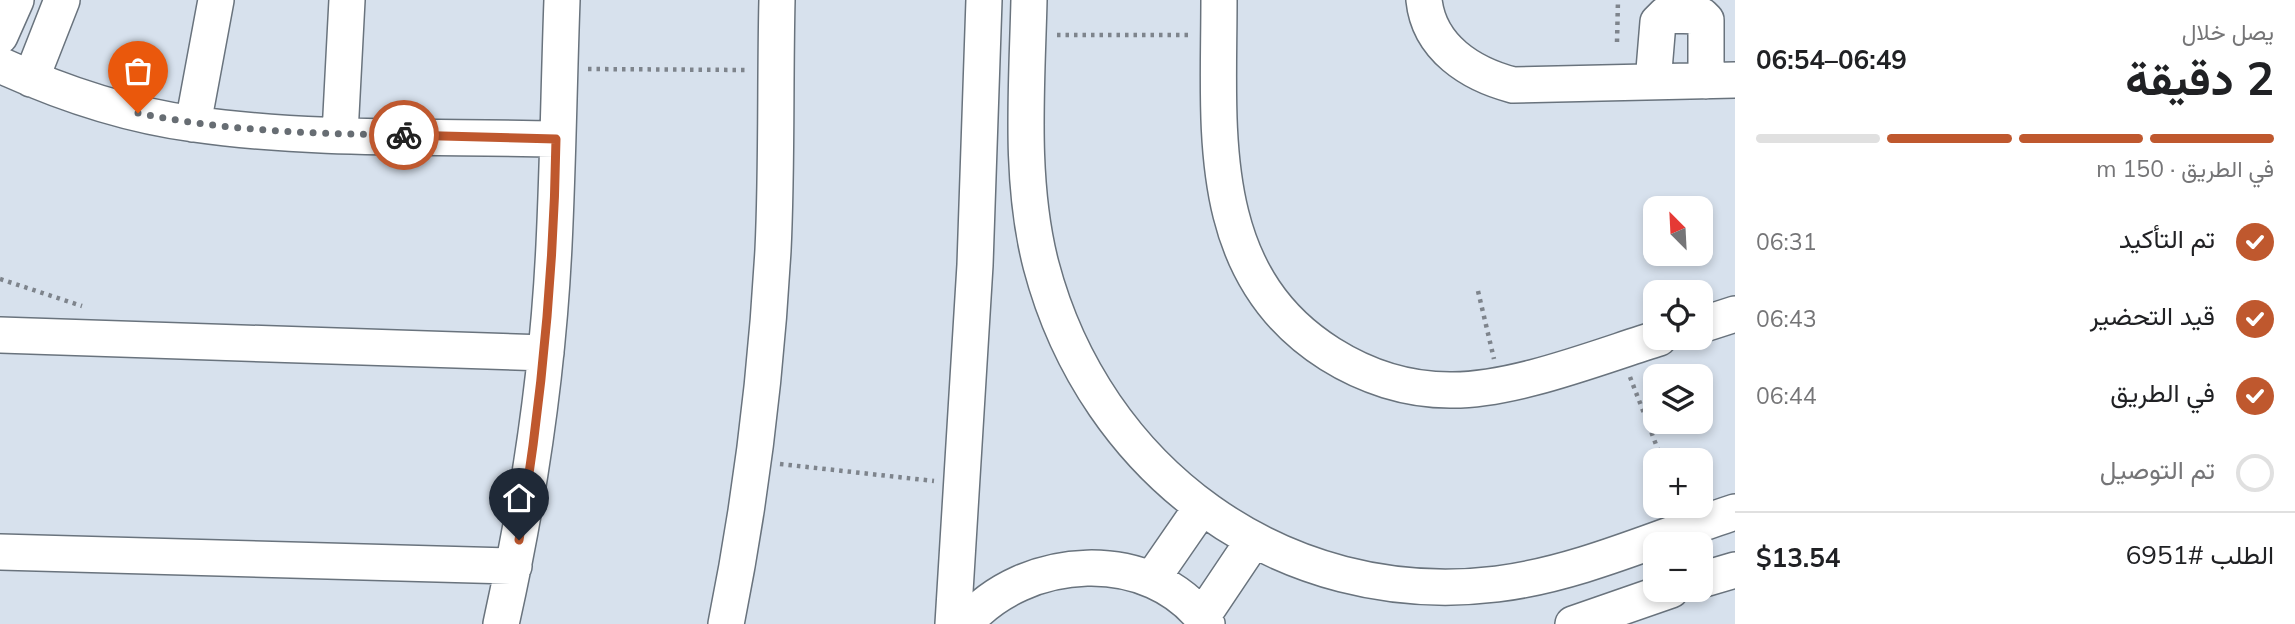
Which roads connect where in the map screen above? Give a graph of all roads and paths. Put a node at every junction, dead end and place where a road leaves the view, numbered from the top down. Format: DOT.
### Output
graph roads {
  1 [pos="16,0"];
  2 [pos="62,0"];
  3 [pos="216,0"];
  4 [pos="346,0"];
  5 [pos="562,0"];
  6 [pos="778,0"];
  7 [pos="985,0"];
  8 [pos="1029,0"];
  9 [pos="1219,0"];
  10 [pos="1424,0"];
  11 [pos="1618,0"];
  12 [pos="1028,34"];
  13 [pos="1219,35"];
  14 [pos="0,36"];
  15 [pos="1617,42"];
  16 [pos="0,65"];
  17 [pos="559,68"];
  18 [pos="776,71"];
  19 [pos="31,79"];
  20 [pos="1720,80"];
  21 [pos="1653,82"];
  22 [pos="193,124"];
  23 [pos="340,134"];
  24 [pos="556,139"];
  25 [pos="1478,292"];
  26 [pos="1735,314"];
  27 [pos="1713,321"];
  28 [pos="0,335"];
  29 [pos="1643,343"];
  30 [pos="1620,350"];
  31 [pos="546,353"];
  32 [pos="1500,385"];
  33 [pos="1657,448"];
  34 [pos="754,461"];
  35 [pos="959,483"];
  36 [pos="1201,508"];
  37 [pos="1735,512"];
  38 [pos="1253,541"];
  39 [pos="0,551"];
  40 [pos="514,566"];
  41 [pos="1735,570"];
  42 [pos="1713,576"];
  43 [pos="1152,579"];
  44 [pos="1643,600"];
  45 [pos="1205,621"];
  46 [pos="501,624"];
  47 [pos="726,624"];
  48 [pos="953,624"];
  49 [pos="965,624"];
  50 [pos="1573,624"];
  1 -- 14 [label="street"];
  2 -- 19 [label="street"];
  3 -- 22 [label="street"];
  4 -- 23 [label="street"];
  5 -- 17 [label="street"];
  6 -- 18 [label="street"];
  7 -- 35 [label="street"];
  8 -- 12 [label="street"];
  9 -- 13 [label="street"];
  10 -- 21 [label="street"];
  11 -- 15 [label="path"];
  12 -- 13 [label="path"];
  12 -- 36 [label="street"];
  13 -- 32 [label="street"];
  16 -- 19 [label="street"];
  17 -- 18 [label="path"];
  17 -- 24 [label="street"];
  18 -- 34 [label="street"];
  19 -- 22 [label="street"];
  20 -- 21 [label="street"];
  20 -- 21 [label="street"];
  22 -- 23 [label="street"];
  23 -- 24 [label="street"];
  24 -- 31 [label="street"];
  25 -- 32 [label="path"];
  26 -- 27 [label="street"];
  28 -- 31 [label="street"];
  29 -- 30 [label="street"];
  30 -- 32 [label="street"];
  30 -- 33 [label="path"];
  31 -- 40 [label="street"];
  34 -- 35 [label="path"];
  34 -- 47 [label="street"];
  35 -- 48 [label="street"];
  36 -- 38 [label="street"];
  36 -- 43 [label="street"];
  37 -- 38 [label="street"];
  38 -- 45 [label="street"];
  39 -- 40 [label="street"];
  40 -- 46 [label="street"];
  41 -- 42 [label="street"];
  43 -- 45 [label="street"];
  43 -- 49 [label="street"];
  44 -- 50 [label="street"];
}
